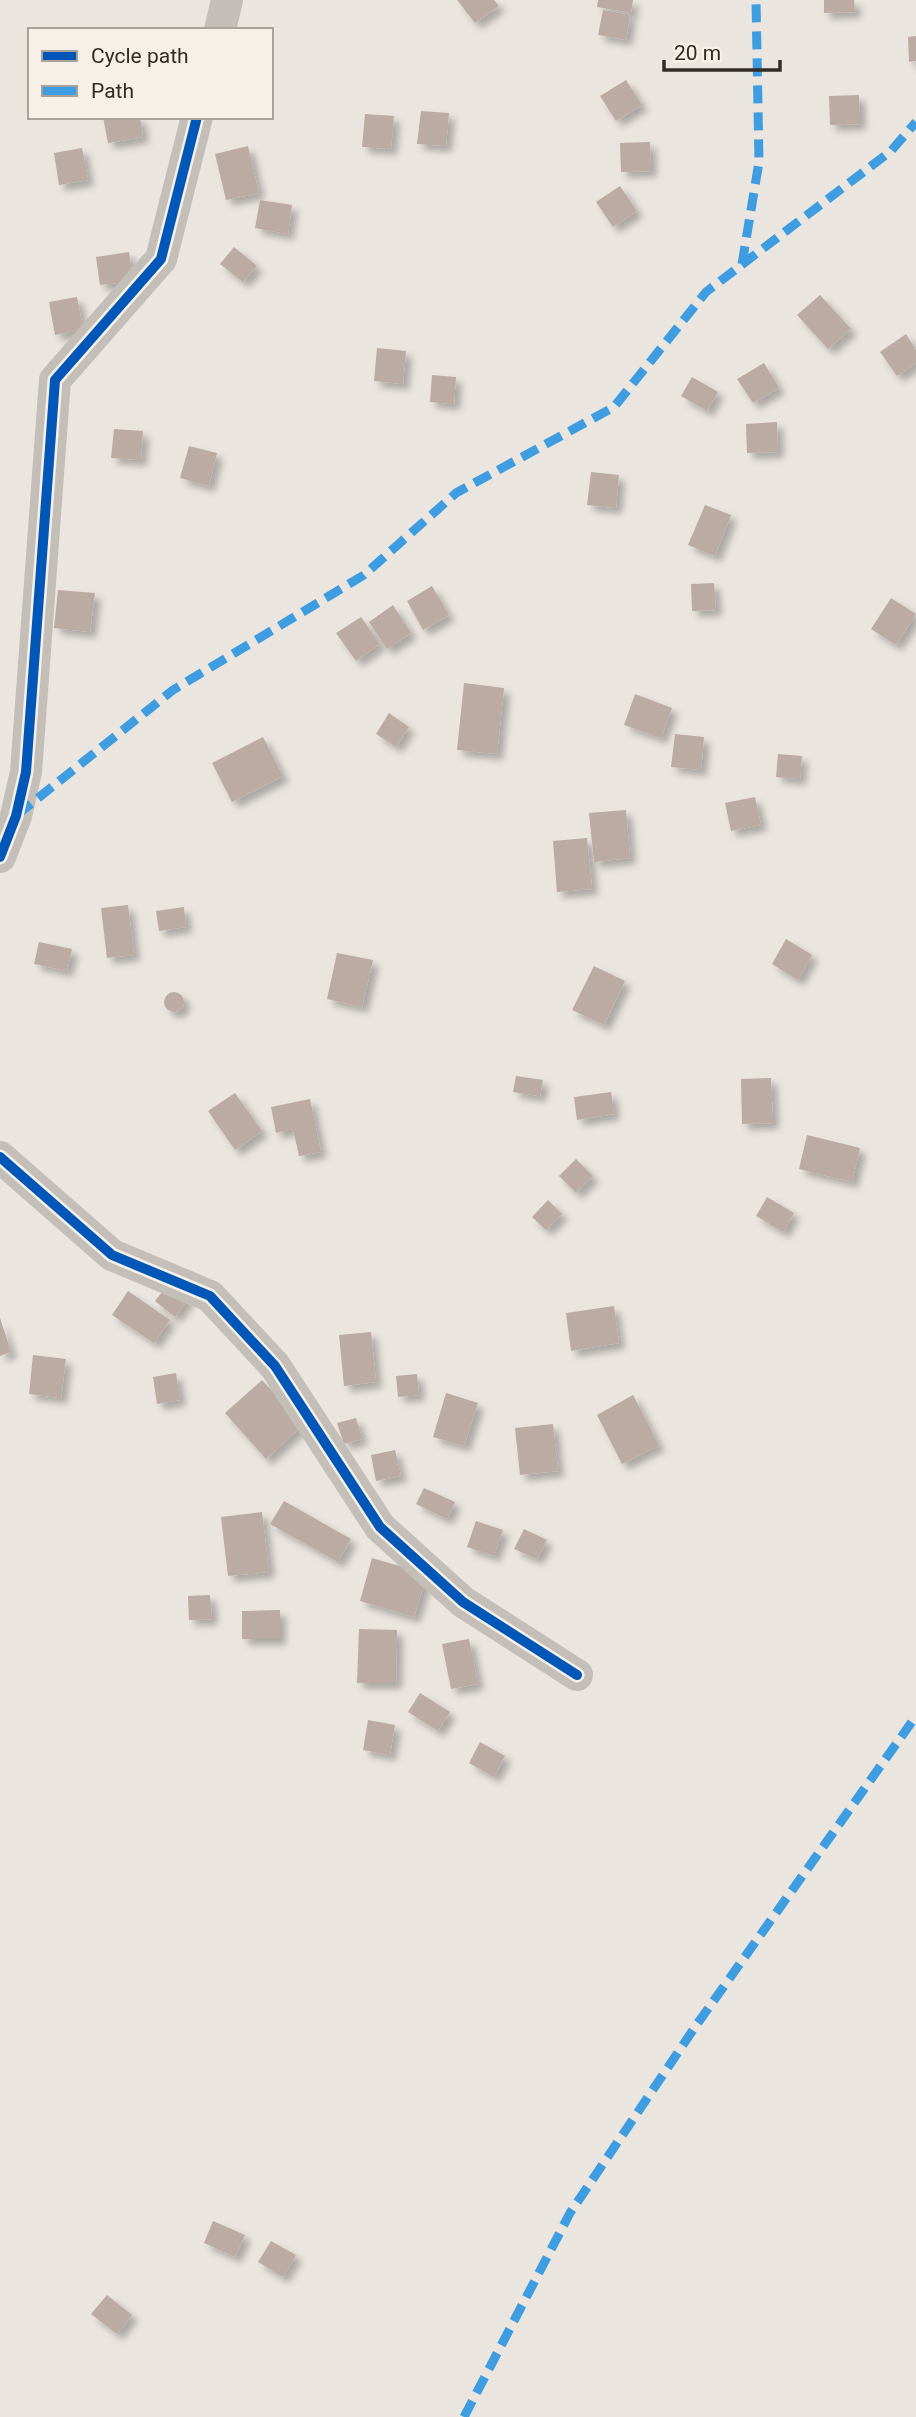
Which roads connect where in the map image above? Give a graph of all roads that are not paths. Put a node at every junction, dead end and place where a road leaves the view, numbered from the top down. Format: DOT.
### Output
graph roads {
  1 [pos="227,0"];
  2 [pos="220,28"];
  3 [pos="196,119"];
  4 [pos="0,857"];
  5 [pos="0,1157"];
  6 [pos="577,1675"];
  1 -- 2 [label="street"];
  3 -- 4 [label="street"];
  5 -- 6 [label="street"];
}
